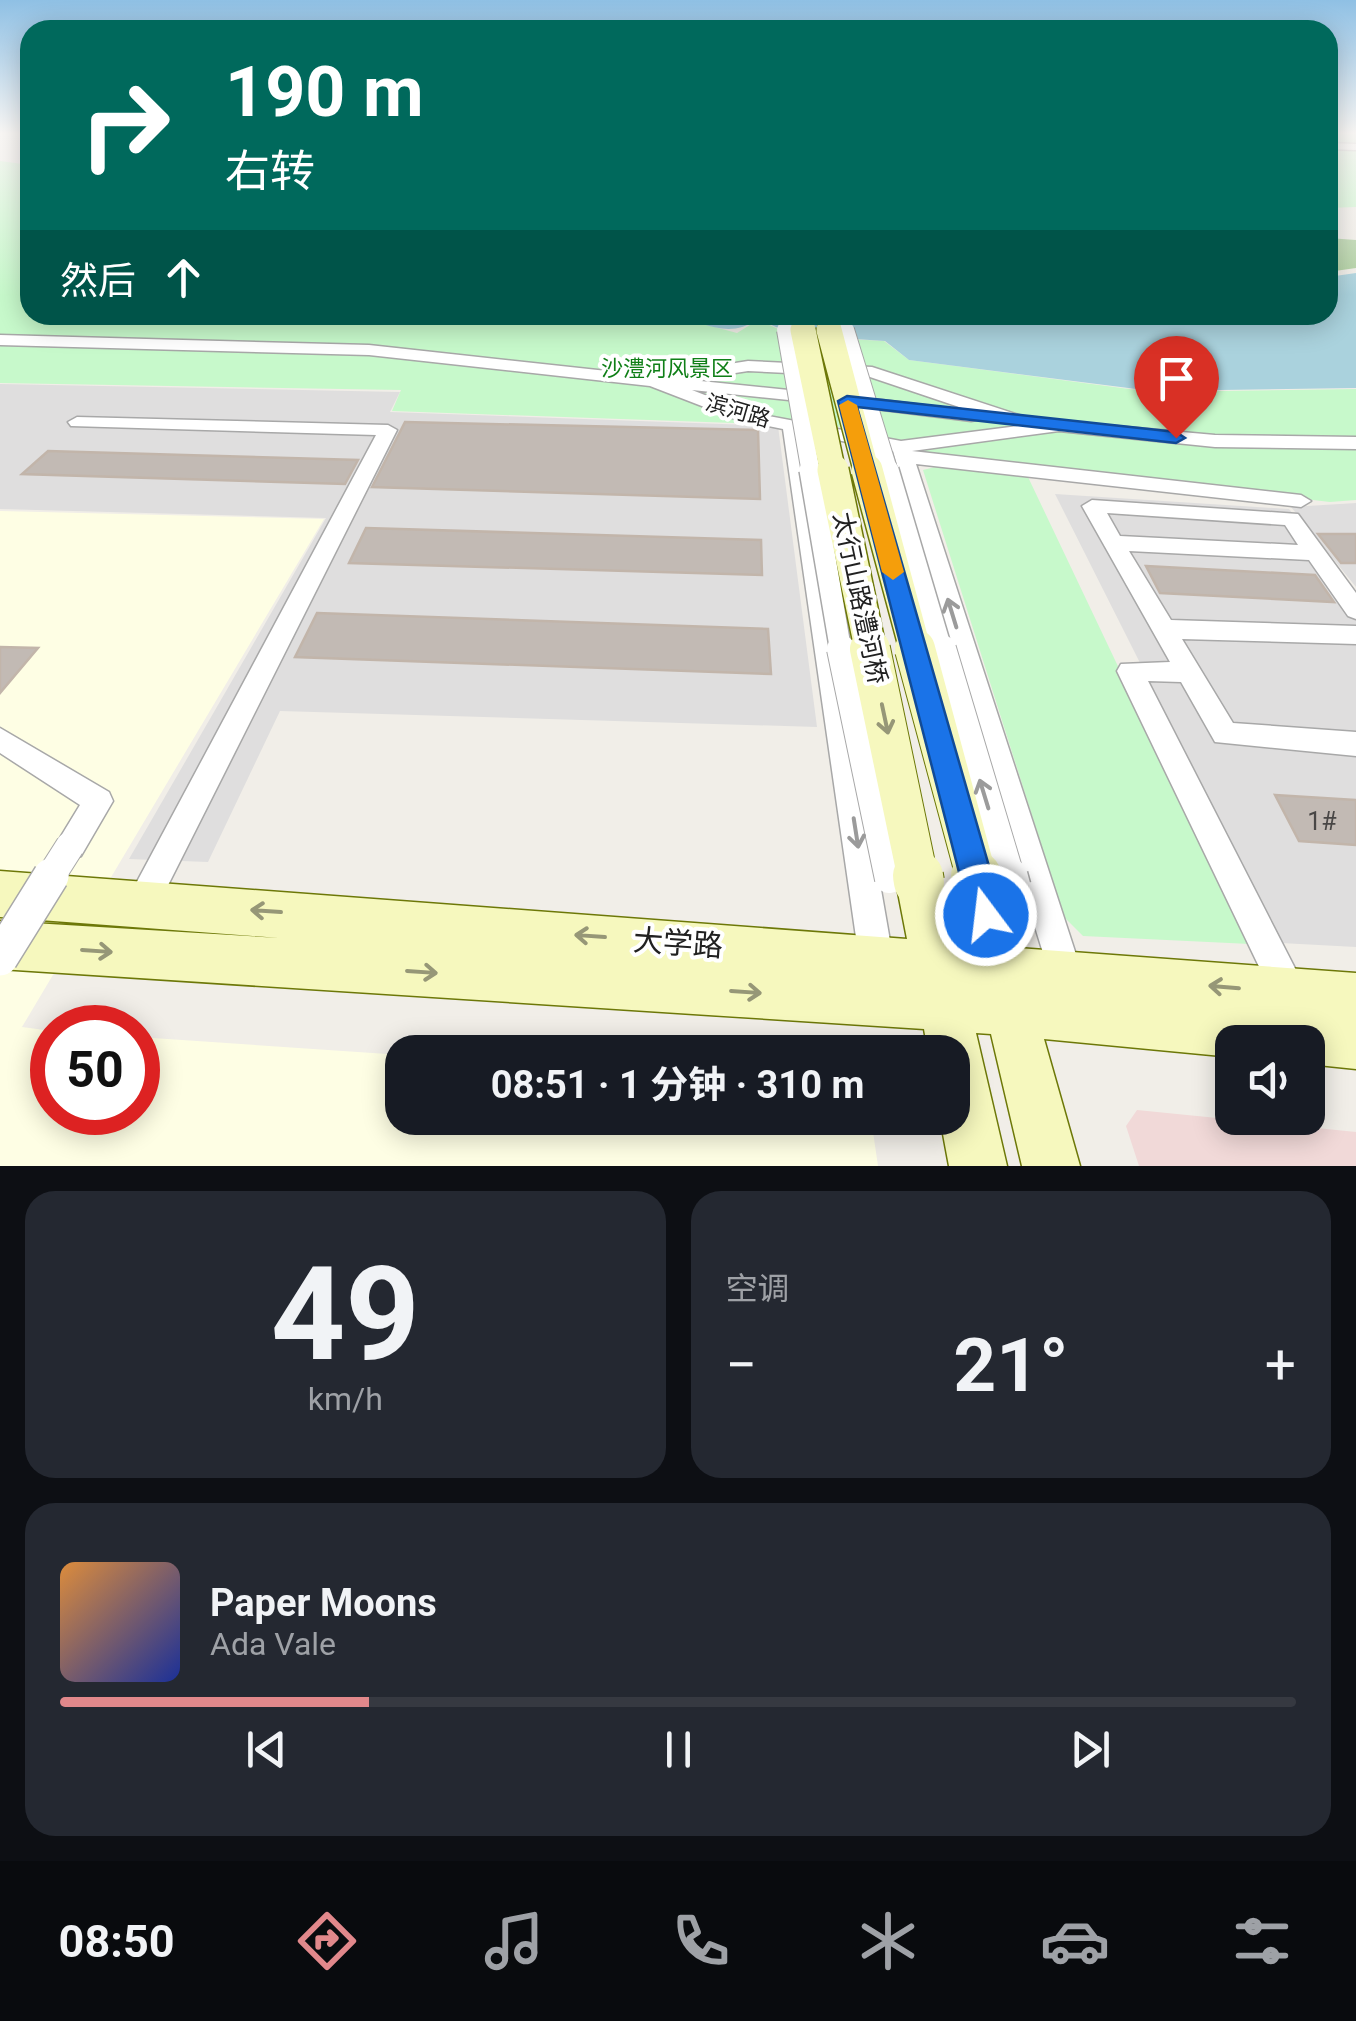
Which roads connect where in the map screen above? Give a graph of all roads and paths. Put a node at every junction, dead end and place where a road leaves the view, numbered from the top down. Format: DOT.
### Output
graph roads {
  1 [pos="788,325"];
  2 [pos="802,325"];
  3 [pos="824,325"];
  4 [pos="839,325"];
  5 [pos="0,340"];
  6 [pos="653,381"];
  7 [pos="820,408"];
  8 [pos="1018,421"];
  9 [pos="77,422"];
  10 [pos="1059,426"];
  11 [pos="1356,443"];
  12 [pos="902,452"];
  13 [pos="1301,500"];
  14 [pos="1114,543"];
  15 [pos="1316,553"];
  16 [pos="1356,610"];
  17 [pos="1164,630"];
  18 [pos="1356,635"];
  19 [pos="1189,672"];
  20 [pos="0,740"];
  21 [pos="1356,744"];
  22 [pos="0,894"];
  23 [pos="142,902"];
  24 [pos="0,944"];
  25 [pos="0,958"];
  26 [pos="876,958"];
  27 [pos="1065,973"];
  28 [pos="941,984"];
  29 [pos="1006,991"];
  30 [pos="1289,992"];
  31 [pos="1356,998"];
  32 [pos="1356,1043"];
  33 [pos="978,1166"];
  34 [pos="1051,1166"];
  1 -- 7 [label="street, 太行山路澧河桥, bridge"];
  2 -- 7 [label="main road, 太行山路澧河桥, bridge"];
  3 -- 7 [label="main road, 太行山路澧河桥, bridge"];
  4 -- 7 [label="street, 太行山路澧河桥, bridge"];
  5 -- 6 [label="street, 滨河路"];
  6 -- 7 [label="street"];
  6 -- 7 [label="street, 滨河路"];
  6 -- 8 [label="street"];
  7 -- 8 [label="street"];
  7 -- 12 [label="street, 滨河路"];
  7 -- 26 [label="street, one-way"];
  7 -- 28 [label="main road, 太行山路澧河桥, one-way, bridge"];
  7 -- 29 [label="main road, 太行山路澧河桥, bridge"];
  8 -- 10 [label="street"];
  9 -- 23 [label="street"];
  10 -- 11 [label="street, 滨河路"];
  10 -- 12 [label="street, 滨河路"];
  12 -- 13 [label="street"];
  27 -- 12 [label="street, one-way"];
  14 -- 15 [label="street"];
  14 -- 15 [label="street"];
  14 -- 17 [label="street"];
  15 -- 16 [label="street"];
  17 -- 18 [label="street"];
  17 -- 19 [label="street"];
  19 -- 21 [label="street"];
  19 -- 30 [label="street"];
  20 -- 25 [label="street, bridge"];
  22 -- 23 [label="main road, 大学路"];
  26 -- 23 [label="main road, 大学路, one-way"];
  24 -- 28 [label="main road, 大学路, one-way"];
  26 -- 28 [label="main road, 大学路"];
  27 -- 29 [label="main road, 大学路"];
  30 -- 27 [label="main road, 大学路, one-way"];
  28 -- 29 [label="main road, 大学路"];
  28 -- 33 [label="main road, 太行山路澧河桥"];
  29 -- 32 [label="main road, 大学路"];
  29 -- 34 [label="main road, 太行山路澧河桥"];
  30 -- 31 [label="main road, 大学路"];
}
